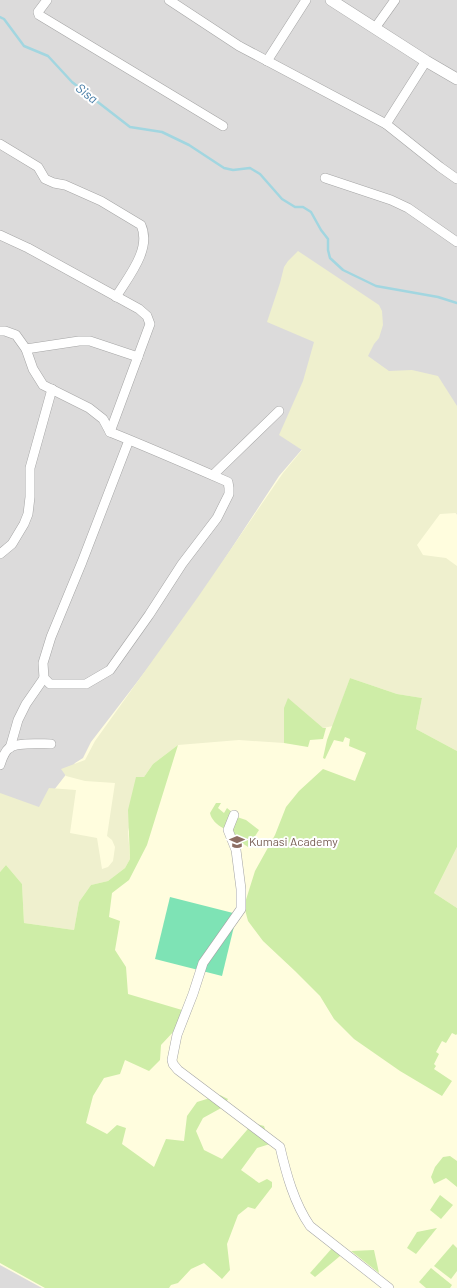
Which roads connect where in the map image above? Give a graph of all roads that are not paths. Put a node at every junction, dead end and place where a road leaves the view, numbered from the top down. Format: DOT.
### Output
graph roads {
  1 [pos="47,0"];
  2 [pos="169,0"];
  3 [pos="306,0"];
  4 [pos="331,0"];
  5 [pos="395,0"];
  6 [pos="375,28"];
  7 [pos="267,61"];
  8 [pos="426,61"];
  9 [pos="457,79"];
  10 [pos="386,124"];
  11 [pos="223,126"];
  12 [pos="0,144"];
  13 [pos="324,178"];
  14 [pos="457,179"];
  15 [pos="0,235"];
  16 [pos="457,242"];
  17 [pos="116,297"];
  18 [pos="0,331"];
  19 [pos="26,349"];
  20 [pos="138,357"];
  21 [pos="52,388"];
  22 [pos="278,411"];
  23 [pos="110,432"];
  24 [pos="129,440"];
  25 [pos="213,475"];
  26 [pos="0,554"];
  27 [pos="44,678"];
  28 [pos="51,744"];
  29 [pos="10,748"];
  30 [pos="0,765"];
  31 [pos="234,815"];
  32 [pos="379,1284"];
  33 [pos="389,1288"];
  1 -- 11 [label="street"];
  2 -- 7 [label="street"];
  3 -- 7 [label="street"];
  4 -- 6 [label="street"];
  5 -- 6 [label="street"];
  6 -- 8 [label="street"];
  7 -- 10 [label="street"];
  8 -- 9 [label="street"];
  8 -- 10 [label="street"];
  10 -- 14 [label="street"];
  12 -- 17 [label="street"];
  13 -- 16 [label="street"];
  15 -- 17 [label="street"];
  17 -- 20 [label="street"];
  18 -- 19 [label="street"];
  19 -- 20 [label="street"];
  19 -- 21 [label="street"];
  20 -- 23 [label="street"];
  21 -- 23 [label="street"];
  21 -- 26 [label="street"];
  22 -- 25 [label="street"];
  23 -- 24 [label="street"];
  24 -- 25 [label="street"];
  24 -- 27 [label="street"];
  25 -- 27 [label="street"];
  27 -- 29 [label="street"];
  28 -- 29 [label="street"];
  29 -- 30 [label="street"];
  31 -- 32 [label="street"];
  32 -- 33 [label="street"];
}
